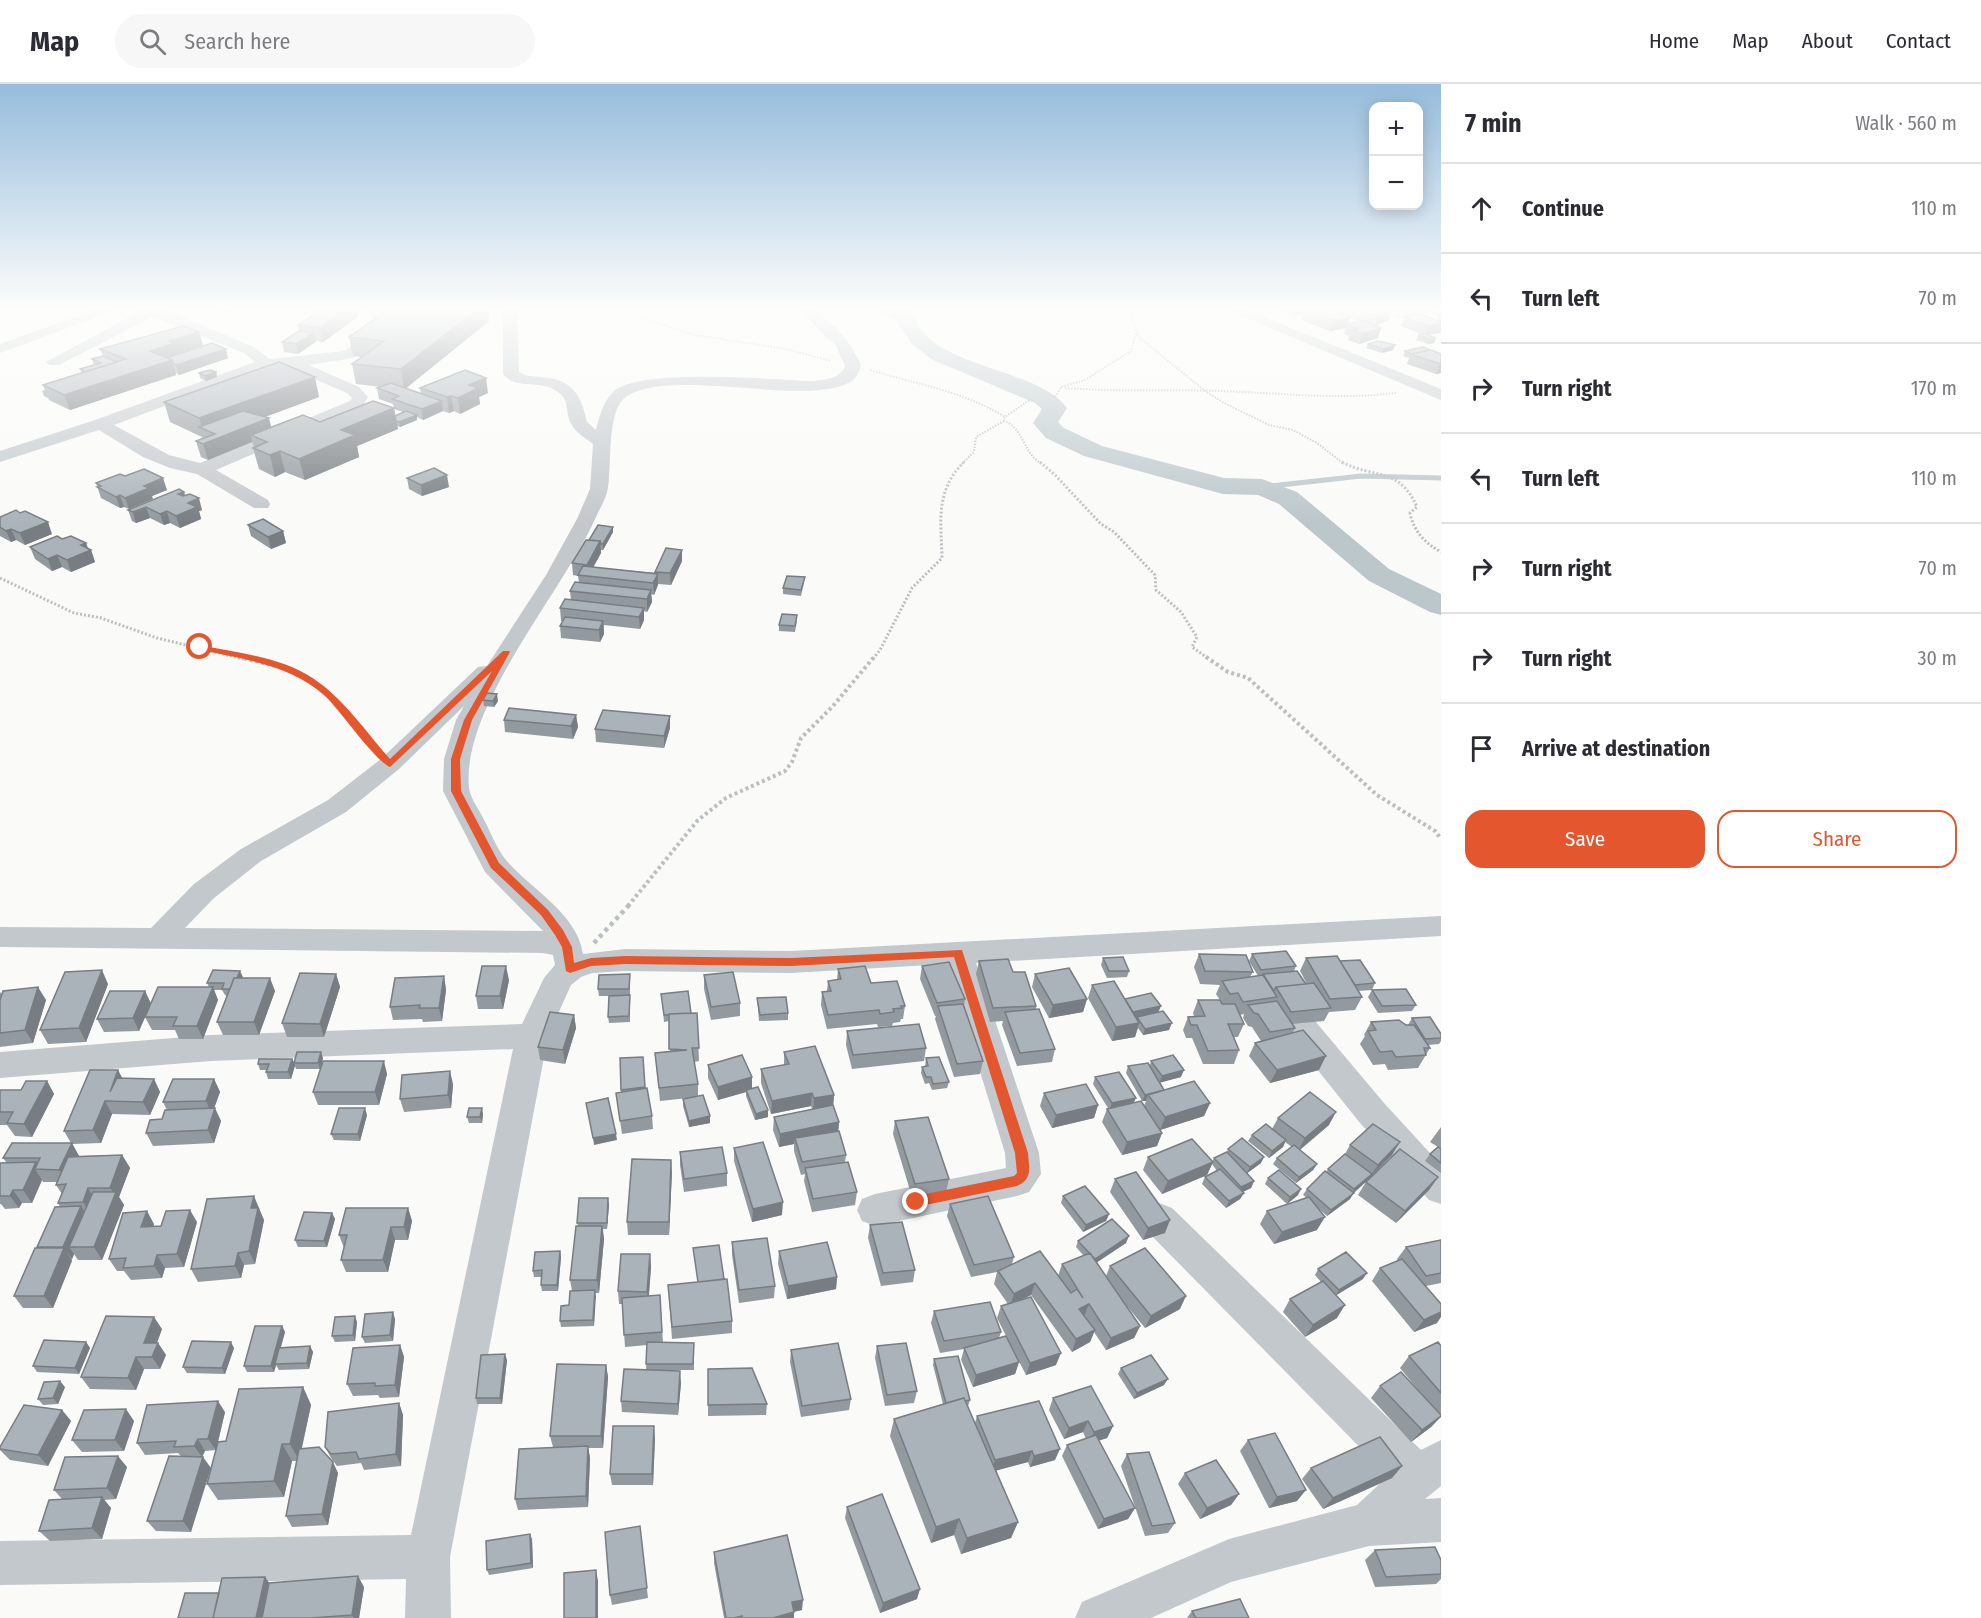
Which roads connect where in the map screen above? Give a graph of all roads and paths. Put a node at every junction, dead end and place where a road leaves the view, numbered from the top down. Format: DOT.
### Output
graph roads {
  1 [pos="218,381"];
  2 [pos="332,381"];
  3 [pos="539,381"];
  4 [pos="843,381"];
  5 [pos="909,381"];
  6 [pos="1083,381"];
  7 [pos="1193,381"];
  8 [pos="1412,381"];
  9 [pos="1061,387"];
  10 [pos="1436,390"];
  11 [pos="1205,391"];
  12 [pos="1005,419"];
  13 [pos="101,424"];
  14 [pos="602,443"];
  15 [pos="0,457"];
  16 [pos="202,469"];
  17 [pos="261,504"];
  18 [pos="1441,552"];
  19 [pos="0,578"];
  20 [pos="506,652"];
  21 [pos="390,764"];
  22 [pos="1441,839"];
  23 [pos="1441,926"];
  24 [pos="0,937"];
  25 [pos="160,937"];
  26 [pos="958,953"];
  27 [pos="568,958"];
  28 [pos="1304,1030"];
  29 [pos="532,1036"];
  30 [pos="0,1065"];
  31 [pos="1441,1189"];
  32 [pos="876,1210"];
  33 [pos="1159,1219"];
  34 [pos="1429,1469"];
  35 [pos="1441,1520"];
  36 [pos="1369,1524"];
  37 [pos="428,1557"];
  38 [pos="0,1563"];
  39 [pos="428,1618"];
  40 [pos="1098,1618"];
  1 -- 13 [label="street"];
  2 -- 16 [label="street"];
  3 -- 14 [label="street"];
  4 -- 14 [label="street"];
  5 -- 12 [label="path"];
  6 -- 9 [label="path"];
  7 -- 11 [label="path"];
  8 -- 10 [label="street"];
  9 -- 11 [label="path"];
  9 -- 12 [label="path"];
  10 -- 11 [label="path"];
  11 -- 18 [label="path"];
  12 -- 22 [label="path"];
  12 -- 27 [label="path"];
  13 -- 15 [label="street"];
  13 -- 16 [label="street"];
  14 -- 20 [label="street"];
  16 -- 17 [label="street"];
  19 -- 21 [label="path"];
  20 -- 21 [label="street"];
  20 -- 27 [label="street"];
  21 -- 25 [label="street"];
  23 -- 26 [label="street"];
  24 -- 25 [label="street"];
  25 -- 27 [label="street"];
  26 -- 27 [label="street"];
  26 -- 32 [label="street"];
  27 -- 29 [label="street"];
  28 -- 31 [label="street"];
  29 -- 30 [label="street"];
  29 -- 37 [label="street"];
  33 -- 34 [label="street"];
  34 -- 36 [label="street"];
  35 -- 36 [label="street"];
  36 -- 40 [label="street"];
  37 -- 38 [label="street"];
  37 -- 39 [label="street"];
}
